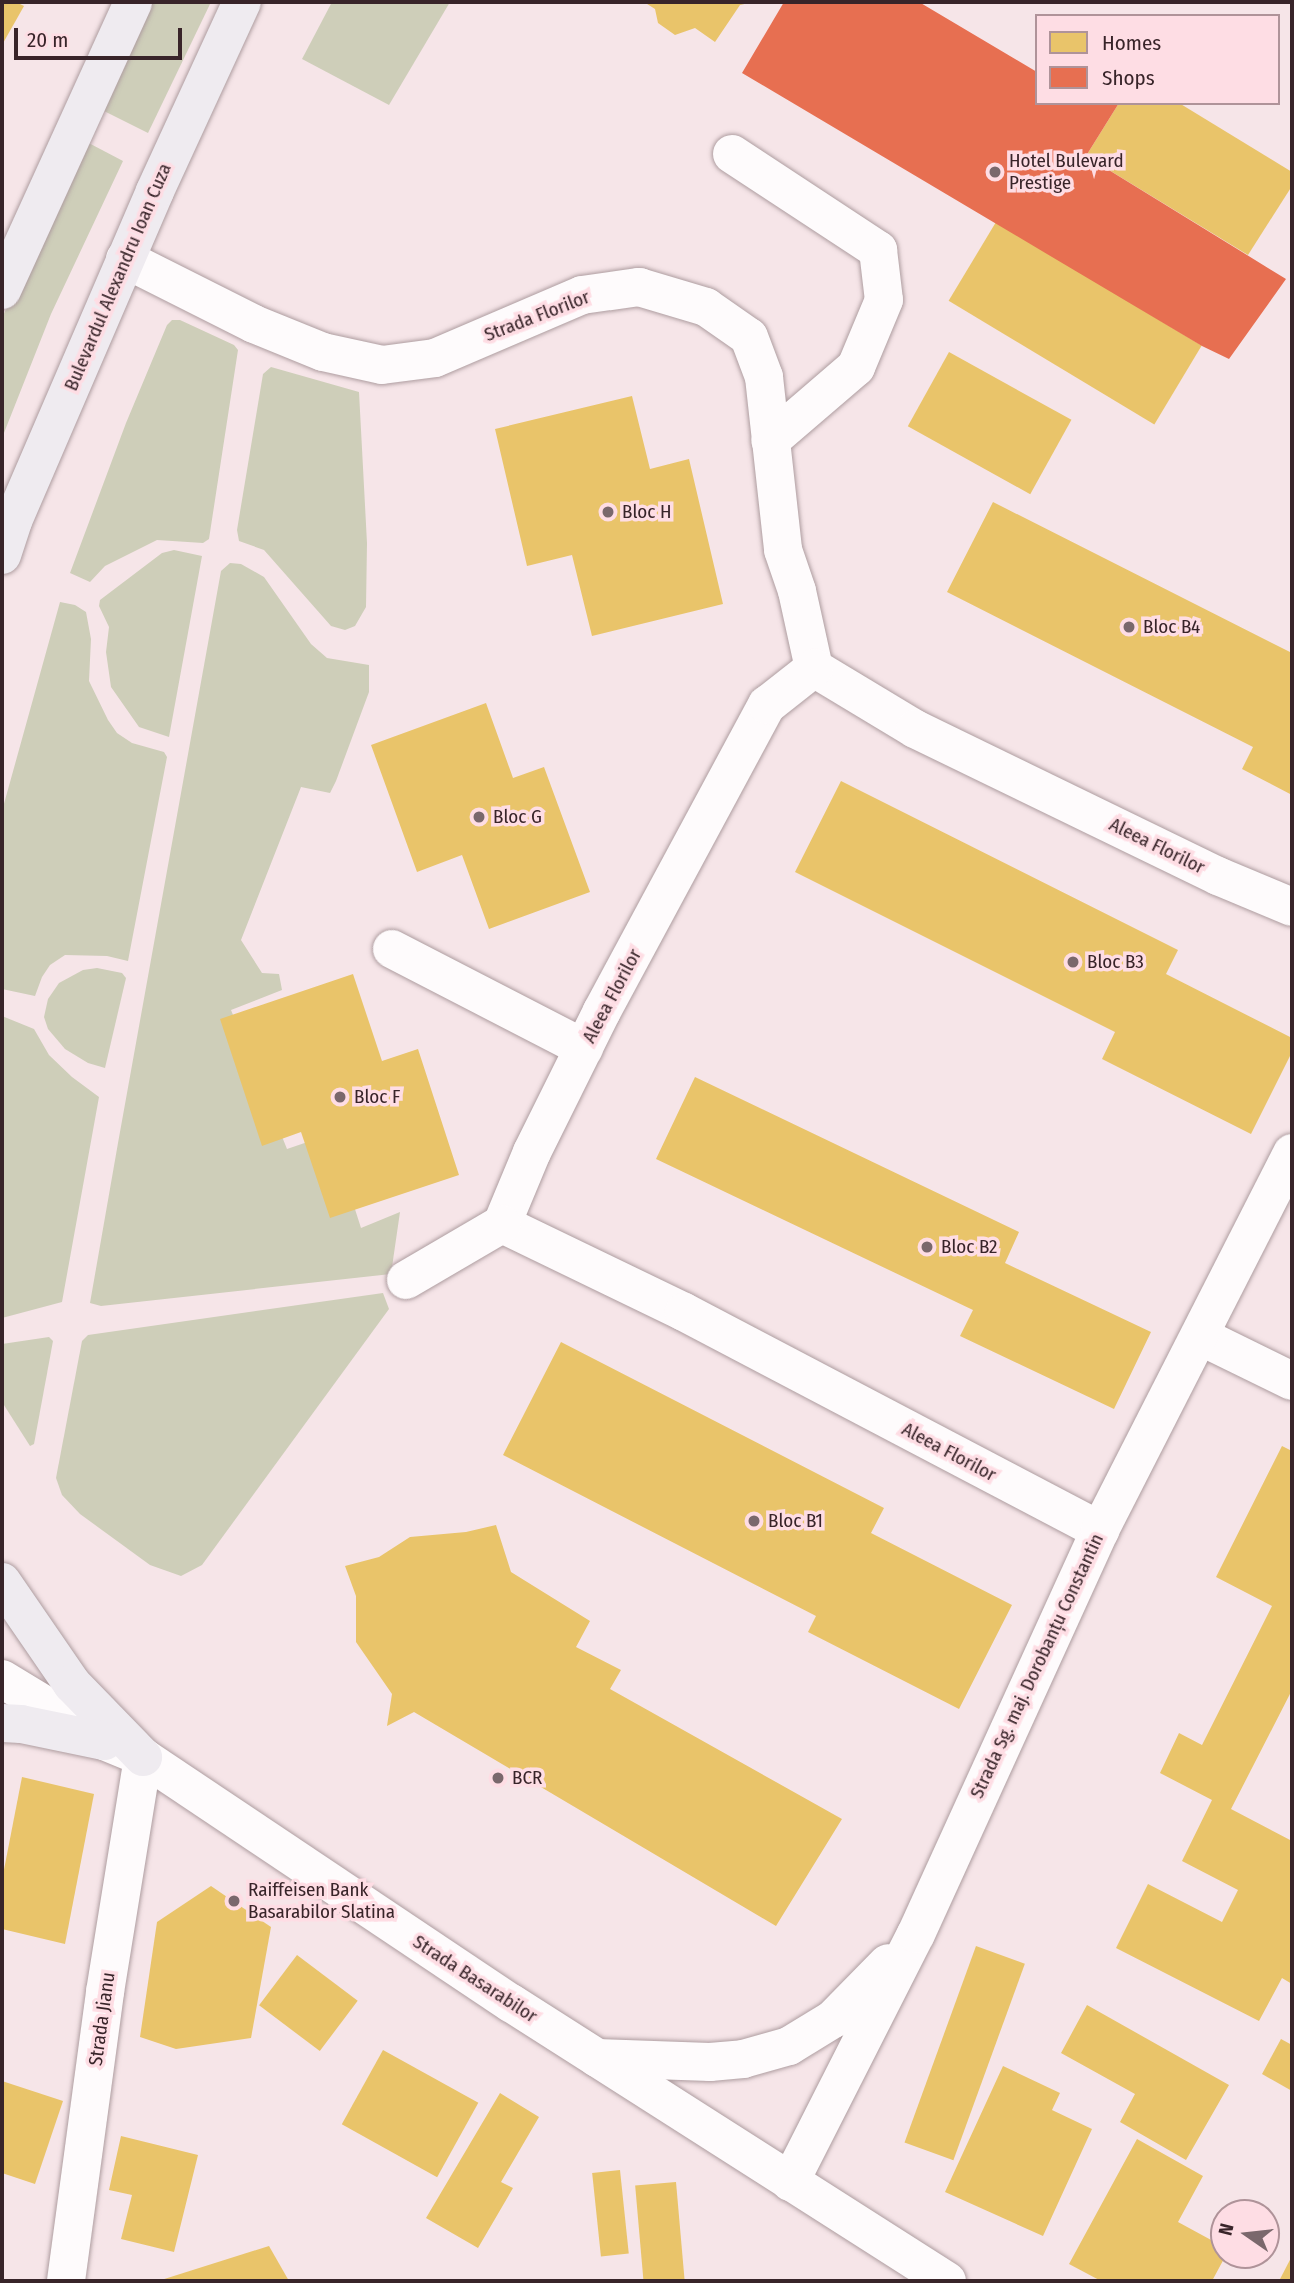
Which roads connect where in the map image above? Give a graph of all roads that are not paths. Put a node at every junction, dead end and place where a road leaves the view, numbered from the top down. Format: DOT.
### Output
graph roads {
  1 [pos="133,2"];
  2 [pos="242,2"];
  3 [pos="732,154"];
  4 [pos="125,259"];
  5 [pos="2,290"];
  6 [pos="770,441"];
  7 [pos="2,555"];
  8 [pos="814,667"];
  9 [pos="1292,907"];
  10 [pos="392,949"];
  11 [pos="584,1048"];
  12 [pos="1292,1153"];
  13 [pos="502,1224"];
  14 [pos="406,1280"];
  15 [pos="1200,1336"];
  16 [pos="1292,1381"];
  17 [pos="1100,1530"];
  18 [pos="2,1582"];
  19 [pos="2,1679"];
  20 [pos="2,1723"];
  21 [pos="104,1741"];
  22 [pos="143,1757"];
  23 [pos="916,1934"];
  24 [pos="597,2058"];
  25 [pos="790,2182"];
  26 [pos="66,2281"];
  27 [pos="947,2281"];
  1 -- 5 [label="main road"];
  2 -- 4 [label="main road, Bulevardul Alexandru Ioan Cuza"];
  3 -- 6 [label="street"];
  4 -- 6 [label="street, Strada Florilor"];
  4 -- 7 [label="main road, Bulevardul Alexandru Ioan Cuza"];
  6 -- 8 [label="street, Strada Florilor"];
  8 -- 9 [label="street, Aleea Florilor"];
  8 -- 11 [label="street, Aleea Florilor"];
  10 -- 11 [label="street"];
  11 -- 13 [label="street, Aleea Florilor"];
  12 -- 15 [label="street, Strada Sg. maj. Dorobanțu Constantin"];
  13 -- 14 [label="street"];
  13 -- 17 [label="street, Aleea Florilor"];
  15 -- 16 [label="street"];
  15 -- 17 [label="street, Strada Sg. maj. Dorobanțu Constantin"];
  17 -- 23 [label="street, Strada Sg. maj. Dorobanțu Constantin"];
  18 -- 22 [label="main road"];
  19 -- 21 [label="street, Strada Basarabilor"];
  20 -- 21 [label="main road"];
  21 -- 22 [label="street, Strada Basarabilor"];
  22 -- 24 [label="street, Strada Basarabilor"];
  22 -- 26 [label="street, Strada Jianu"];
  23 -- 24 [label="street"];
  23 -- 25 [label="street, Strada Sg. maj. Dorobanțu Constantin"];
  24 -- 25 [label="street, Strada Basarabilor"];
  25 -- 27 [label="street, Strada Basarabilor"];
}
